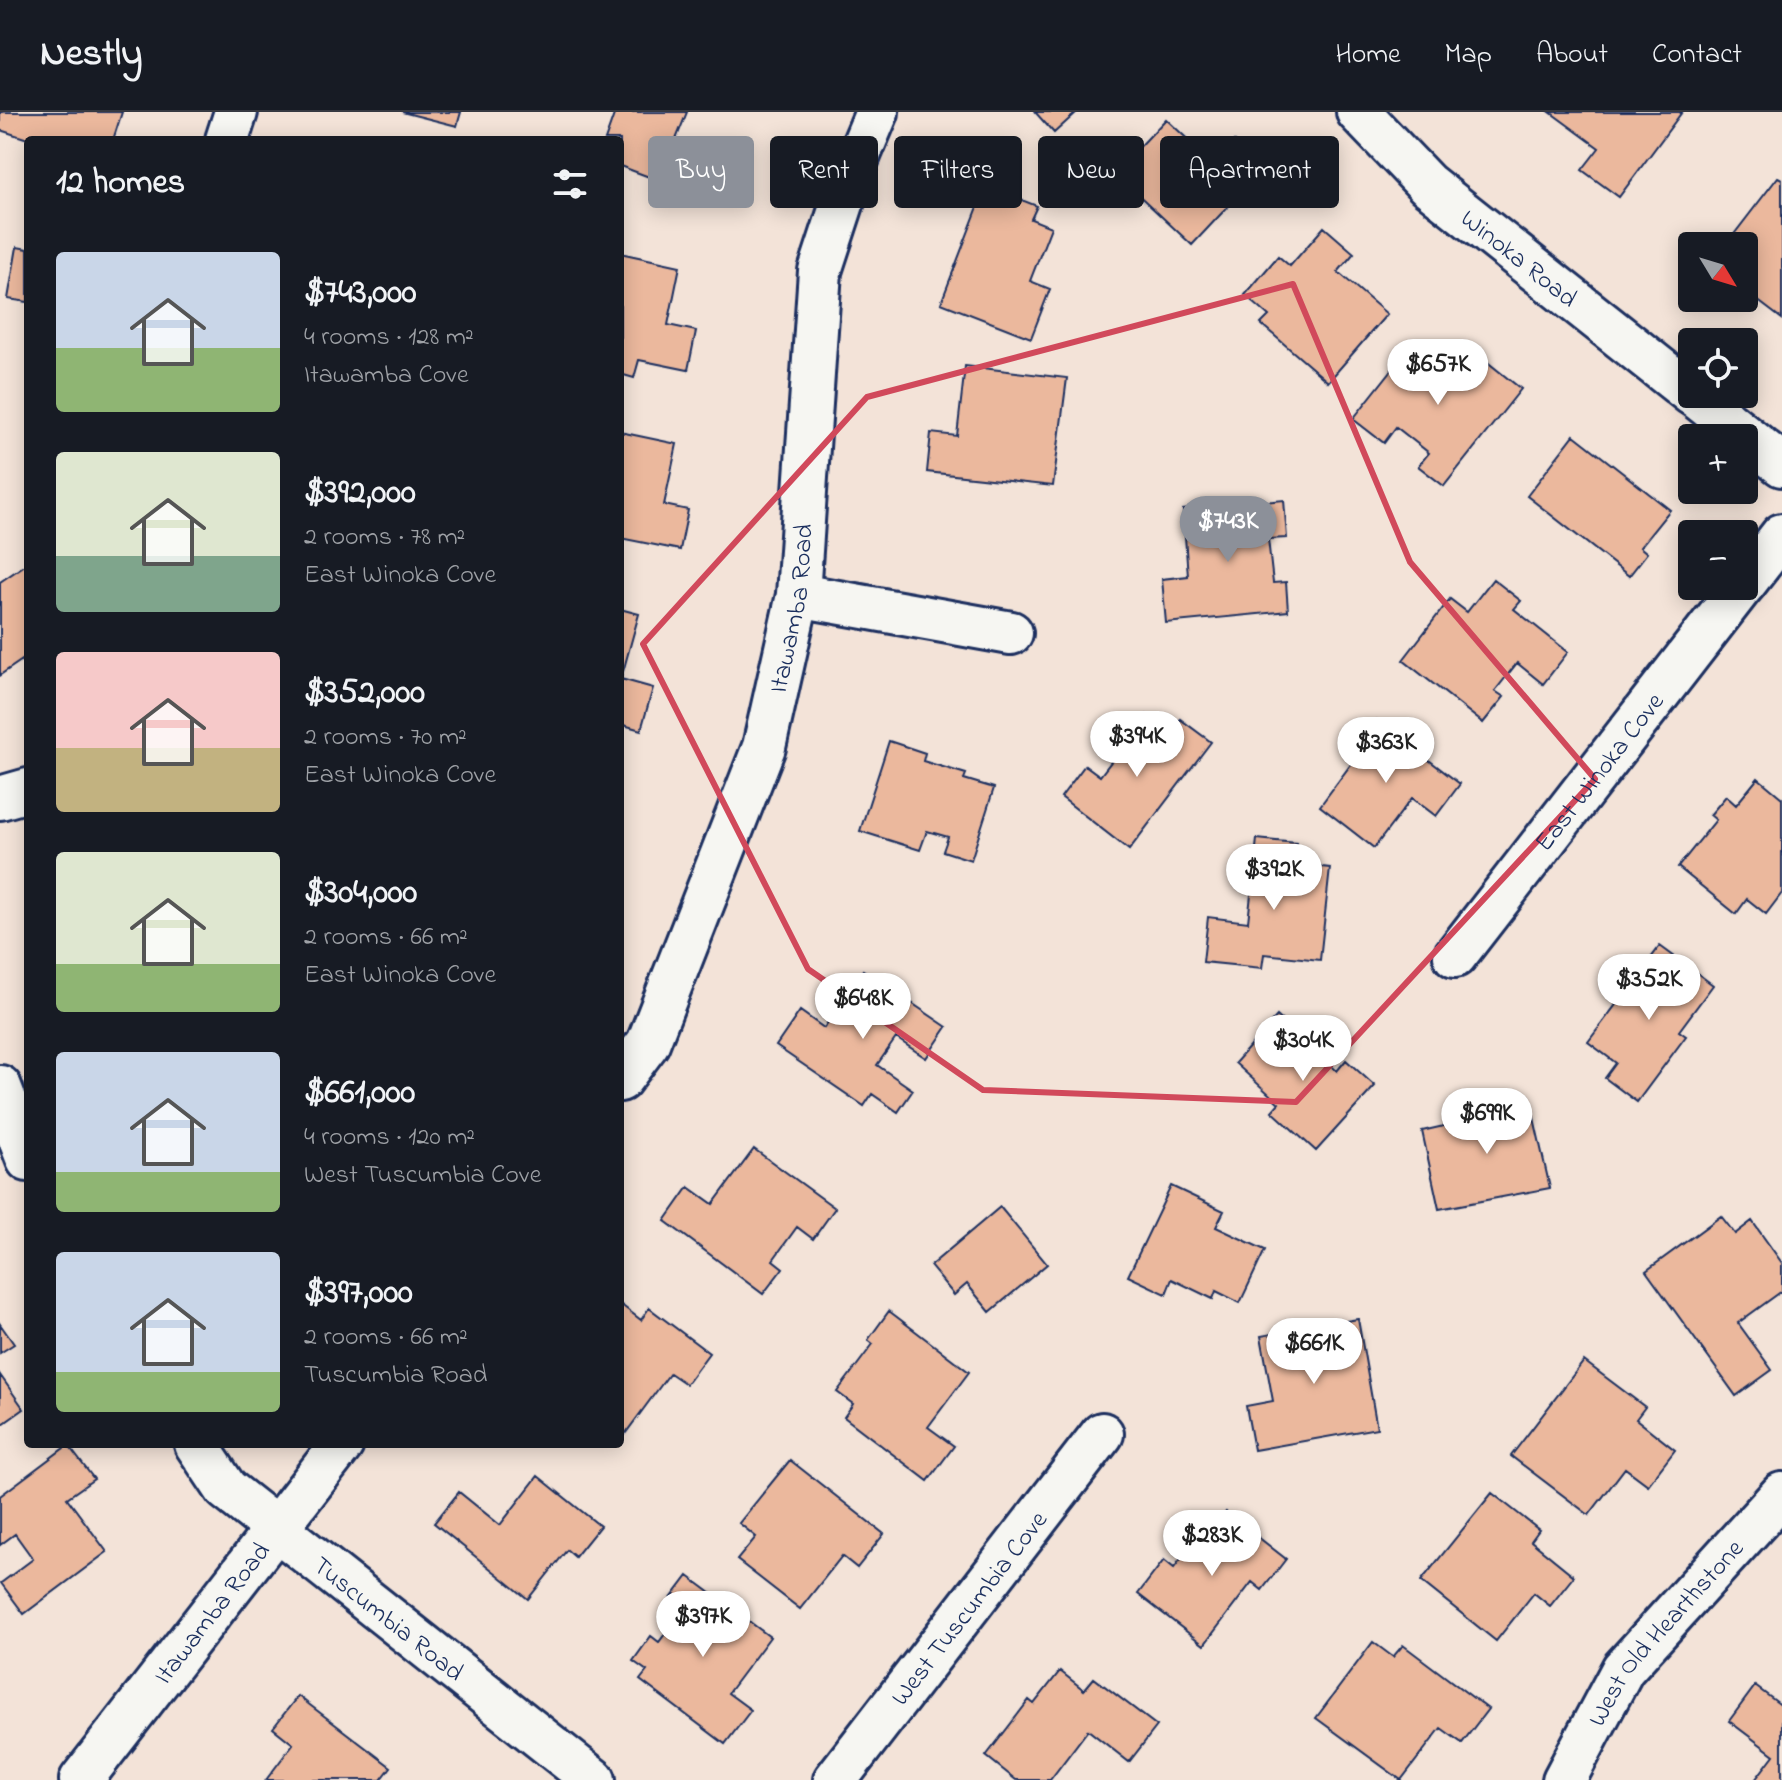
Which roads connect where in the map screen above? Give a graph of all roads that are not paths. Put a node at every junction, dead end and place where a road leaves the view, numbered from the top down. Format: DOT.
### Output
graph roads {
  1 [pos="236,112"];
  2 [pos="877,112"];
  3 [pos="1358,112"];
  4 [pos="228,136"];
  5 [pos="1678,383"];
  6 [pos="1710,408"];
  7 [pos="1782,465"];
  8 [pos="1782,535"];
  9 [pos="1758,566"];
  10 [pos="798,595"];
  11 [pos="1731,600"];
  12 [pos="1011,633"];
  13 [pos="24,791"];
  14 [pos="0,798"];
  15 [pos="1455,956"];
  16 [pos="624,1075"];
  17 [pos="0,1087"];
  18 [pos="24,1150"];
  19 [pos="1102,1434"];
  20 [pos="199,1448"];
  21 [pos="339,1448"];
  22 [pos="1782,1494"];
  23 [pos="276,1531"];
  24 [pos="81,1780"];
  25 [pos="594,1780"];
  26 [pos="835,1780"];
  27 [pos="1564,1780"];
  1 -- 4 [label="street"];
  2 -- 10 [label="street, Itawamba Road"];
  3 -- 5 [label="street, Winoka Road"];
  6 -- 7 [label="street, Winoka Road"];
  8 -- 9 [label="street, East Winoka Cove"];
  10 -- 12 [label="street"];
  10 -- 16 [label="street, Itawamba Road"];
  11 -- 15 [label="street, East Winoka Cove"];
  13 -- 14 [label="street"];
  17 -- 18 [label="street"];
  19 -- 26 [label="street, West Tuscumbia Cove"];
  20 -- 23 [label="street, Tuscumbia Road"];
  21 -- 23 [label="street, Itawamba Road"];
  22 -- 27 [label="street, West Old Hearthstone"];
  23 -- 24 [label="street, Itawamba Road"];
  23 -- 25 [label="street, Tuscumbia Road"];
}
